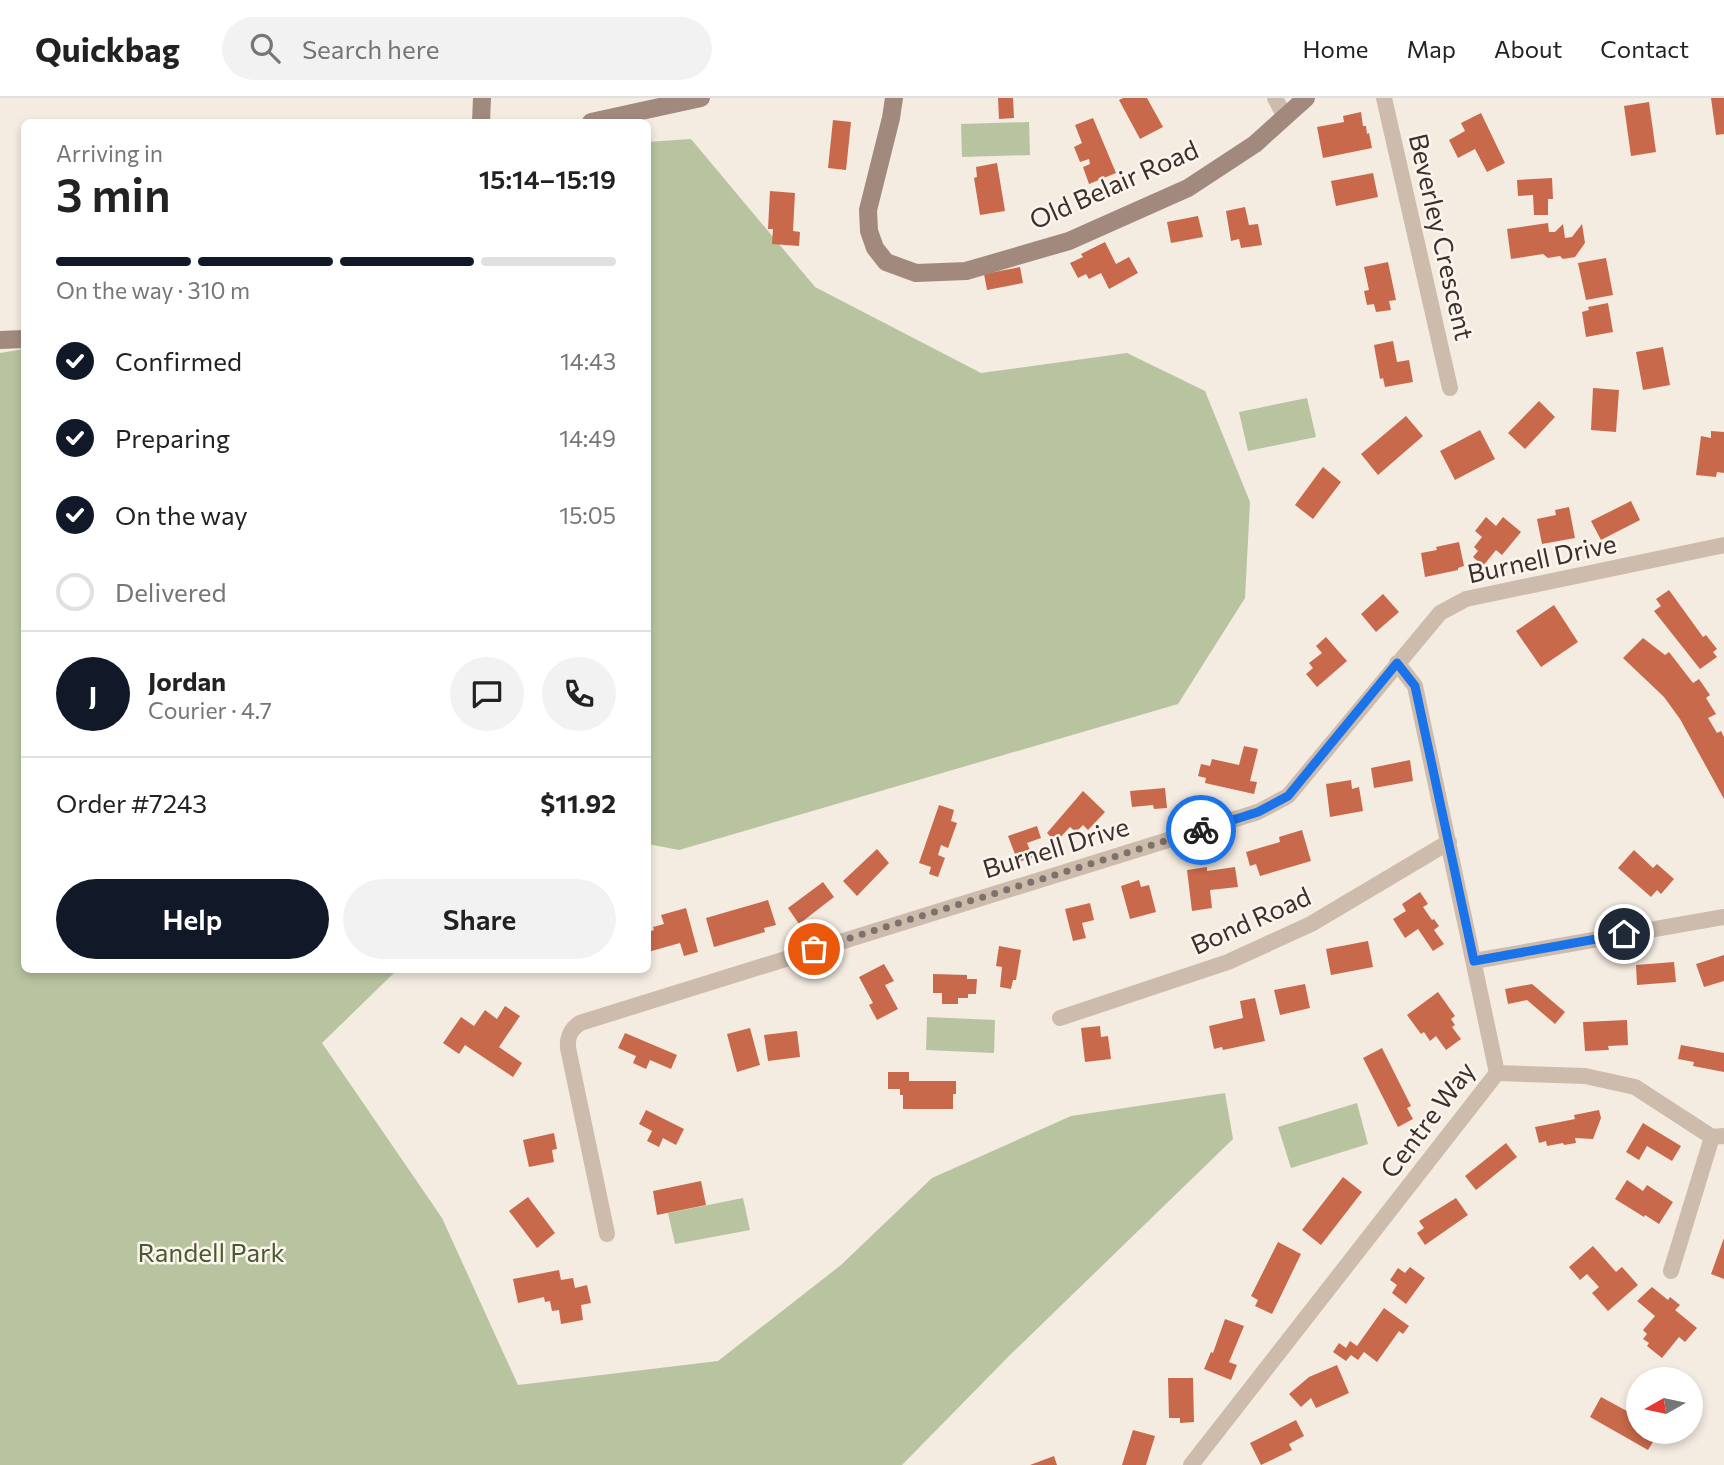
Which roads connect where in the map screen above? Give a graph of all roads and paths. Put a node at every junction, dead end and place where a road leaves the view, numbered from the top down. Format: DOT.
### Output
graph roads {
  1 [pos="482,98"];
  2 [pos="701,98"];
  3 [pos="894,98"];
  4 [pos="1275,98"];
  5 [pos="1306,98"];
  6 [pos="1384,98"];
  7 [pos="1285,117"];
  8 [pos="481,119"];
  9 [pos="605,119"];
  10 [pos="21,339"];
  11 [pos="0,340"];
  12 [pos="1450,388"];
  13 [pos="1724,544"];
  14 [pos="1397,663"];
  15 [pos="1449,842"];
  16 [pos="1724,917"];
  17 [pos="1474,961"];
  18 [pos="1060,1018"];
  19 [pos="1497,1073"];
  20 [pos="1718,1137"];
  21 [pos="607,1234"];
  22 [pos="1671,1271"];
  23 [pos="1191,1465"];
  1 -- 8 [label="main road"];
  2 -- 9 [label="main road"];
  3 -- 7 [label="main road, Old Belair Road"];
  4 -- 7 [label="street"];
  5 -- 7 [label="main road, Old Belair Road"];
  6 -- 12 [label="street, Beverley Crescent"];
  10 -- 11 [label="main road"];
  13 -- 14 [label="street, Burnell Drive"];
  14 -- 15 [label="street, Centre Way"];
  14 -- 21 [label="street, Burnell Drive"];
  15 -- 17 [label="street, Centre Way"];
  15 -- 18 [label="street, Bond Road"];
  16 -- 17 [label="street"];
  17 -- 19 [label="street, Centre Way"];
  19 -- 20 [label="street"];
  19 -- 23 [label="street, Centre Way"];
  20 -- 22 [label="street"];
}
